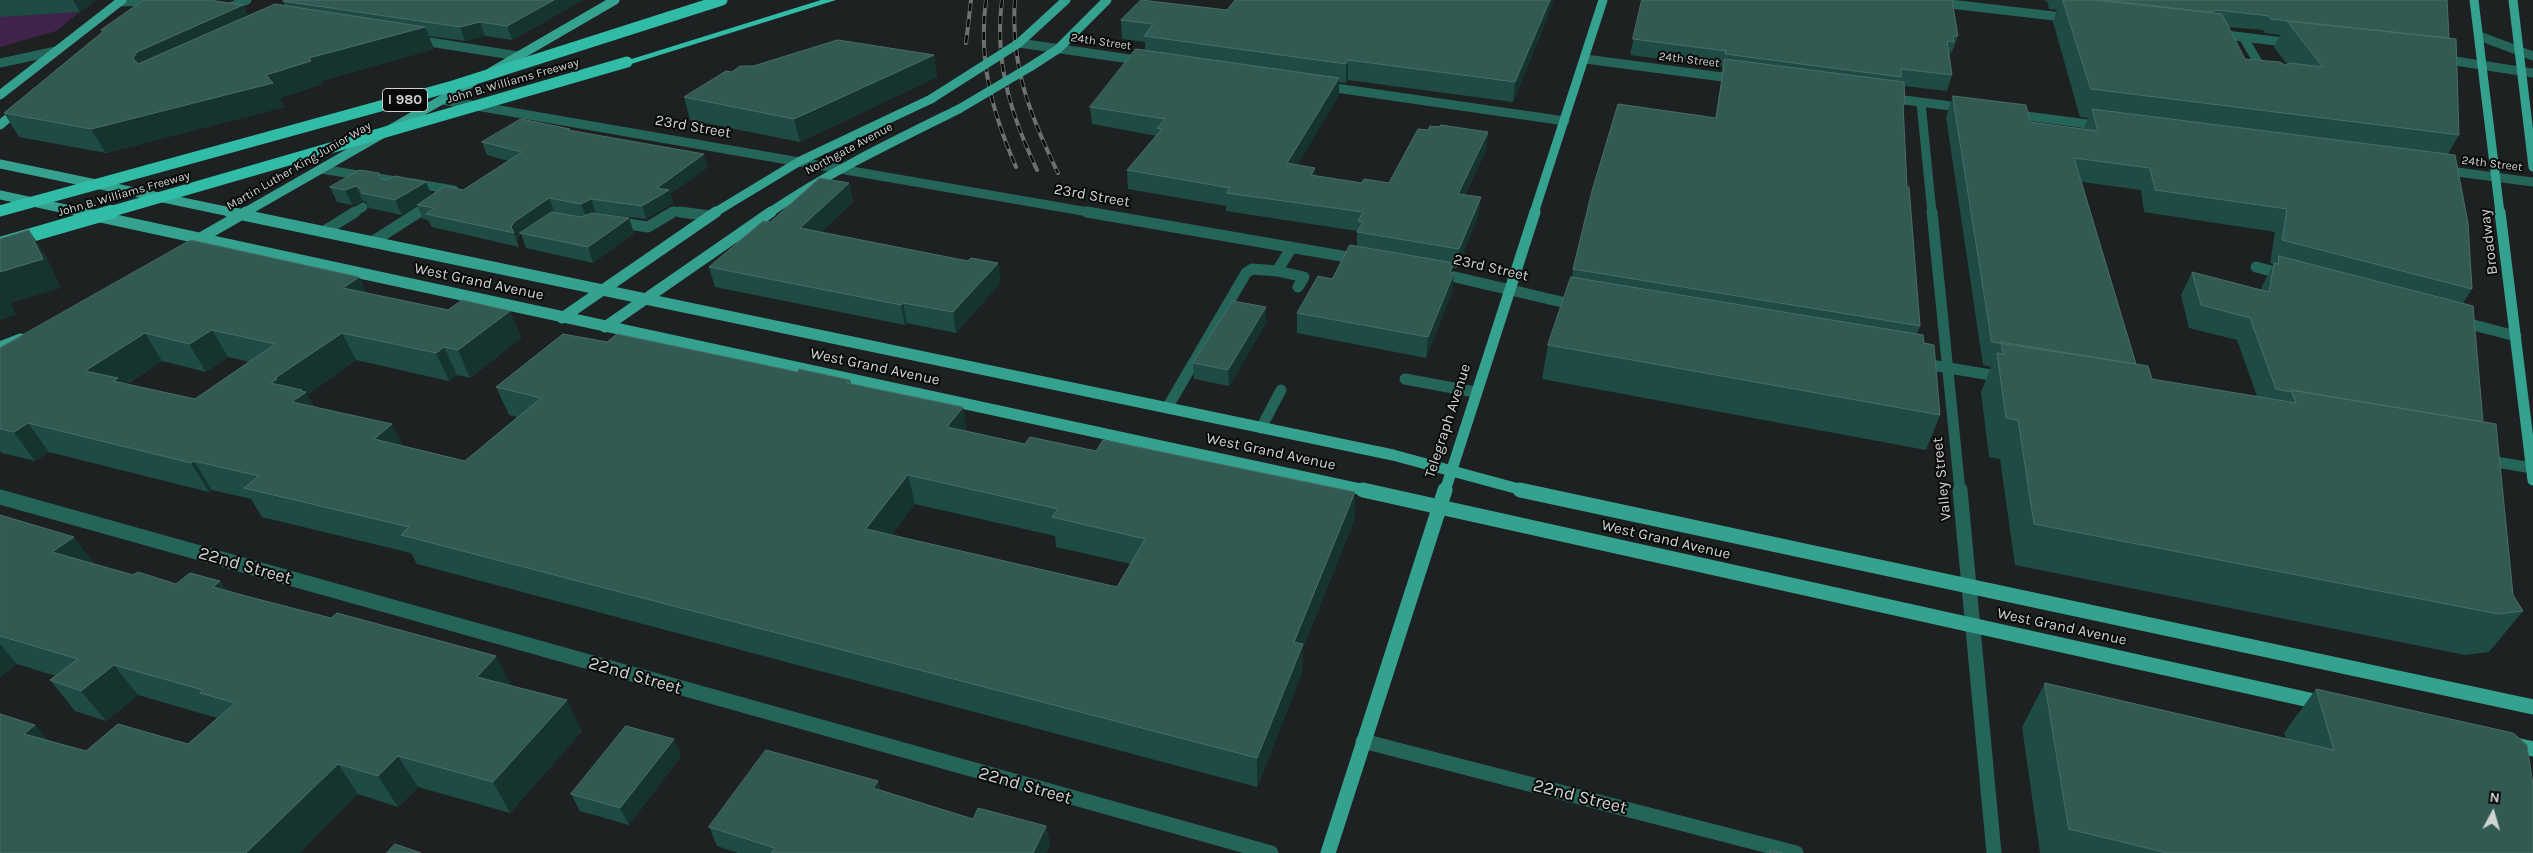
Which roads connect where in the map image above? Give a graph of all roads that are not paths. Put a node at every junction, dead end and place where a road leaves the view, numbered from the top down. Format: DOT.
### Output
graph roads {
  1 [pos="153,0"];
  2 [pos="246,0"];
  3 [pos="615,0"];
  4 [pos="722,0"];
  5 [pos="831,0"];
  6 [pos="1066,0"];
  7 [pos="1106,0"];
  8 [pos="1603,0"];
  9 [pos="1916,0"];
  10 [pos="2474,0"];
  11 [pos="2513,0"];
  12 [pos="120,1"];
  13 [pos="170,2"];
  14 [pos="137,13"];
  15 [pos="241,13"];
  16 [pos="2084,19"];
  17 [pos="2213,34"];
  18 [pos="2479,36"];
  19 [pos="2243,37"];
  20 [pos="410,40"];
  21 [pos="1019,43"];
  22 [pos="2304,44"];
  23 [pos="1058,49"];
  24 [pos="56,51"];
  25 [pos="2521,52"];
  26 [pos="518,56"];
  27 [pos="2533,56"];
  28 [pos="2430,58"];
  29 [pos="1584,59"];
  30 [pos="1154,62"];
  31 [pos="0,63"];
  32 [pos="2483,64"];
  33 [pos="2522,71"];
  34 [pos="2533,72"];
  35 [pos="1749,80"];
  36 [pos="1309,84"];
  37 [pos="2272,86"];
  38 [pos="0,96"];
  39 [pos="1883,98"];
  40 [pos="442,100"];
  41 [pos="1921,102"];
  42 [pos="25,104"];
  43 [pos="1979,110"];
  44 [pos="1998,112"];
  45 [pos="1565,121"];
  46 [pos="0,125"];
  47 [pos="2110,127"];
  48 [pos="800,161"];
  49 [pos="0,164"];
  50 [pos="2533,167"];
  51 [pos="840,168"];
  52 [pos="321,169"];
  53 [pos="2431,169"];
  54 [pos="2496,177"];
  55 [pos="405,182"];
  56 [pos="2533,182"];
  57 [pos="392,189"];
  58 [pos="0,195"];
  59 [pos="363,207"];
  60 [pos="0,211"];
  61 [pos="241,215"];
  62 [pos="710,216"];
  63 [pos="604,221"];
  64 [pos="323,232"];
  65 [pos="198,239"];
  66 [pos="372,242"];
  67 [pos="0,244"];
  68 [pos="1292,248"];
  69 [pos="181,249"];
  70 [pos="1371,261"];
  71 [pos="2256,267"];
  72 [pos="1277,271"];
  73 [pos="1430,272"];
  74 [pos="2293,277"];
  75 [pos="1298,287"];
  76 [pos="1508,289"];
  77 [pos="601,290"];
  78 [pos="645,299"];
  79 [pos="1590,307"];
  80 [pos="562,318"];
  81 [pos="2450,319"];
  82 [pos="606,327"];
  83 [pos="2516,336"];
  84 [pos="0,346"];
  85 [pos="0,355"];
  86 [pos="1909,361"];
  87 [pos="1947,368"];
  88 [pos="2015,379"];
  89 [pos="1405,380"];
  90 [pos="1282,390"];
  91 [pos="1475,392"];
  92 [pos="1167,408"];
  93 [pos="1261,428"];
  94 [pos="2475,458"];
  95 [pos="1450,472"];
  96 [pos="2533,472"];
  97 [pos="0,497"];
  98 [pos="1439,507"];
  99 [pos="1970,586"];
  100 [pos="1973,626"];
  101 [pos="2337,706"];
  102 [pos="2533,707"];
  103 [pos="2497,741"];
  104 [pos="1363,742"];
  105 [pos="2533,749"];
  106 [pos="1271,853"];
  107 [pos="1328,853"];
  108 [pos="1796,853"];
  109 [pos="1994,853"];
  1 -- 12 [label="street"];
  1 -- 13 [label="street"];
  1 -- 14 [label="main road"];
  2 -- 15 [label="street"];
  3 -- 26 [label="main road, Martin Luther King Junior Way"];
  4 -- 60 [label="highway, John B. Williams Freeway / I 980, bridge"];
  5 -- 67 [label="highway, John B. Williams Freeway / I 980, bridge"];
  6 -- 21 [label="main road, Northgate Avenue"];
  7 -- 23 [label="main road, Northgate Avenue"];
  8 -- 29 [label="main road, Telegraph Avenue"];
  9 -- 16 [label="street"];
  10 -- 18 [label="main road, Broadway"];
  11 -- 25 [label="main road"];
  12 -- 24 [label="main road"];
  17 -- 19 [label="street"];
  18 -- 25 [label="street"];
  18 -- 32 [label="main road, Broadway"];
  19 -- 22 [label="street"];
  19 -- 37 [label="street"];
  20 -- 26 [label="street"];
  21 -- 23 [label="street, 24th Street"];
  21 -- 48 [label="main road, Northgate Avenue, bridge"];
  23 -- 30 [label="street, 24th Street"];
  23 -- 51 [label="main road, Northgate Avenue, bridge"];
  24 -- 31 [label="street"];
  24 -- 38 [label="main road"];
  25 -- 27 [label="street"];
  25 -- 33 [label="main road"];
  26 -- 40 [label="main road, Martin Luther King Junior Way"];
  28 -- 32 [label="street"];
  29 -- 35 [label="street, 24th Street"];
  29 -- 45 [label="main road, Telegraph Avenue"];
  32 -- 33 [label="street"];
  32 -- 54 [label="main road, Broadway"];
  33 -- 34 [label="street"];
  33 -- 50 [label="main road"];
  36 -- 45 [label="street"];
  39 -- 41 [label="street"];
  40 -- 48 [label="street, 23rd Street"];
  40 -- 52 [label="main road, Martin Luther King Junior Way"];
  41 -- 43 [label="street"];
  41 -- 87 [label="street, Valley Street"];
  42 -- 46 [label="main road"];
  44 -- 47 [label="street"];
  45 -- 76 [label="main road, Telegraph Avenue"];
  48 -- 51 [label="street, 23rd Street"];
  48 -- 62 [label="main road, Northgate Avenue"];
  49 -- 61 [label="main road, West Grand Avenue"];
  51 -- 68 [label="street, 23rd Street"];
  51 -- 78 [label="main road, Northgate Avenue"];
  52 -- 55 [label="street"];
  52 -- 61 [label="main road, Martin Luther King Junior Way"];
  53 -- 54 [label="street, 24th Street"];
  54 -- 56 [label="street, 24th Street"];
  54 -- 83 [label="main road, Broadway"];
  55 -- 57 [label="street"];
  55 -- 66 [label="street"];
  58 -- 65 [label="main road, West Grand Avenue"];
  59 -- 64 [label="street"];
  61 -- 64 [label="main road, West Grand Avenue"];
  61 -- 65 [label="main road, Martin Luther King Junior Way"];
  62 -- 63 [label="street"];
  62 -- 77 [label="main road, Northgate Avenue"];
  64 -- 66 [label="main road, West Grand Avenue"];
  65 -- 69 [label="main road, Martin Luther King Junior Way"];
  65 -- 80 [label="main road, West Grand Avenue"];
  66 -- 77 [label="main road, West Grand Avenue"];
  68 -- 70 [label="street, 23rd Street"];
  68 -- 72 [label="street"];
  71 -- 74 [label="street"];
  72 -- 75 [label="street"];
  72 -- 92 [label="street"];
  73 -- 76 [label="street, 23rd Street"];
  76 -- 79 [label="street, 23rd Street"];
  76 -- 91 [label="main road, Telegraph Avenue"];
  77 -- 78 [label="main road, West Grand Avenue"];
  77 -- 80 [label="main road, Northgate Avenue"];
  78 -- 82 [label="main road, Northgate Avenue"];
  78 -- 92 [label="main road, West Grand Avenue"];
  80 -- 82 [label="main road, West Grand Avenue"];
  81 -- 83 [label="street"];
  82 -- 98 [label="main road, West Grand Avenue"];
  83 -- 96 [label="main road, Broadway"];
  84 -- 85 [label="main road"];
  86 -- 87 [label="street"];
  87 -- 88 [label="street"];
  87 -- 99 [label="street, Valley Street"];
  89 -- 91 [label="street"];
  90 -- 93 [label="street"];
  91 -- 95 [label="main road, Telegraph Avenue"];
  92 -- 93 [label="main road, West Grand Avenue"];
  93 -- 95 [label="main road, West Grand Avenue"];
  94 -- 96 [label="street"];
  95 -- 98 [label="main road, Telegraph Avenue"];
  95 -- 99 [label="main road, West Grand Avenue"];
  97 -- 106 [label="street, 22nd Street"];
  98 -- 100 [label="main road, West Grand Avenue"];
  98 -- 104 [label="main road, Telegraph Avenue"];
  99 -- 100 [label="street, Valley Street"];
  99 -- 102 [label="main road, West Grand Avenue"];
  100 -- 101 [label="main road, West Grand Avenue"];
  100 -- 109 [label="street, Valley Street"];
  103 -- 105 [label="main road"];
  104 -- 107 [label="main road, Telegraph Avenue"];
  104 -- 108 [label="street, 22nd Street"];
}
